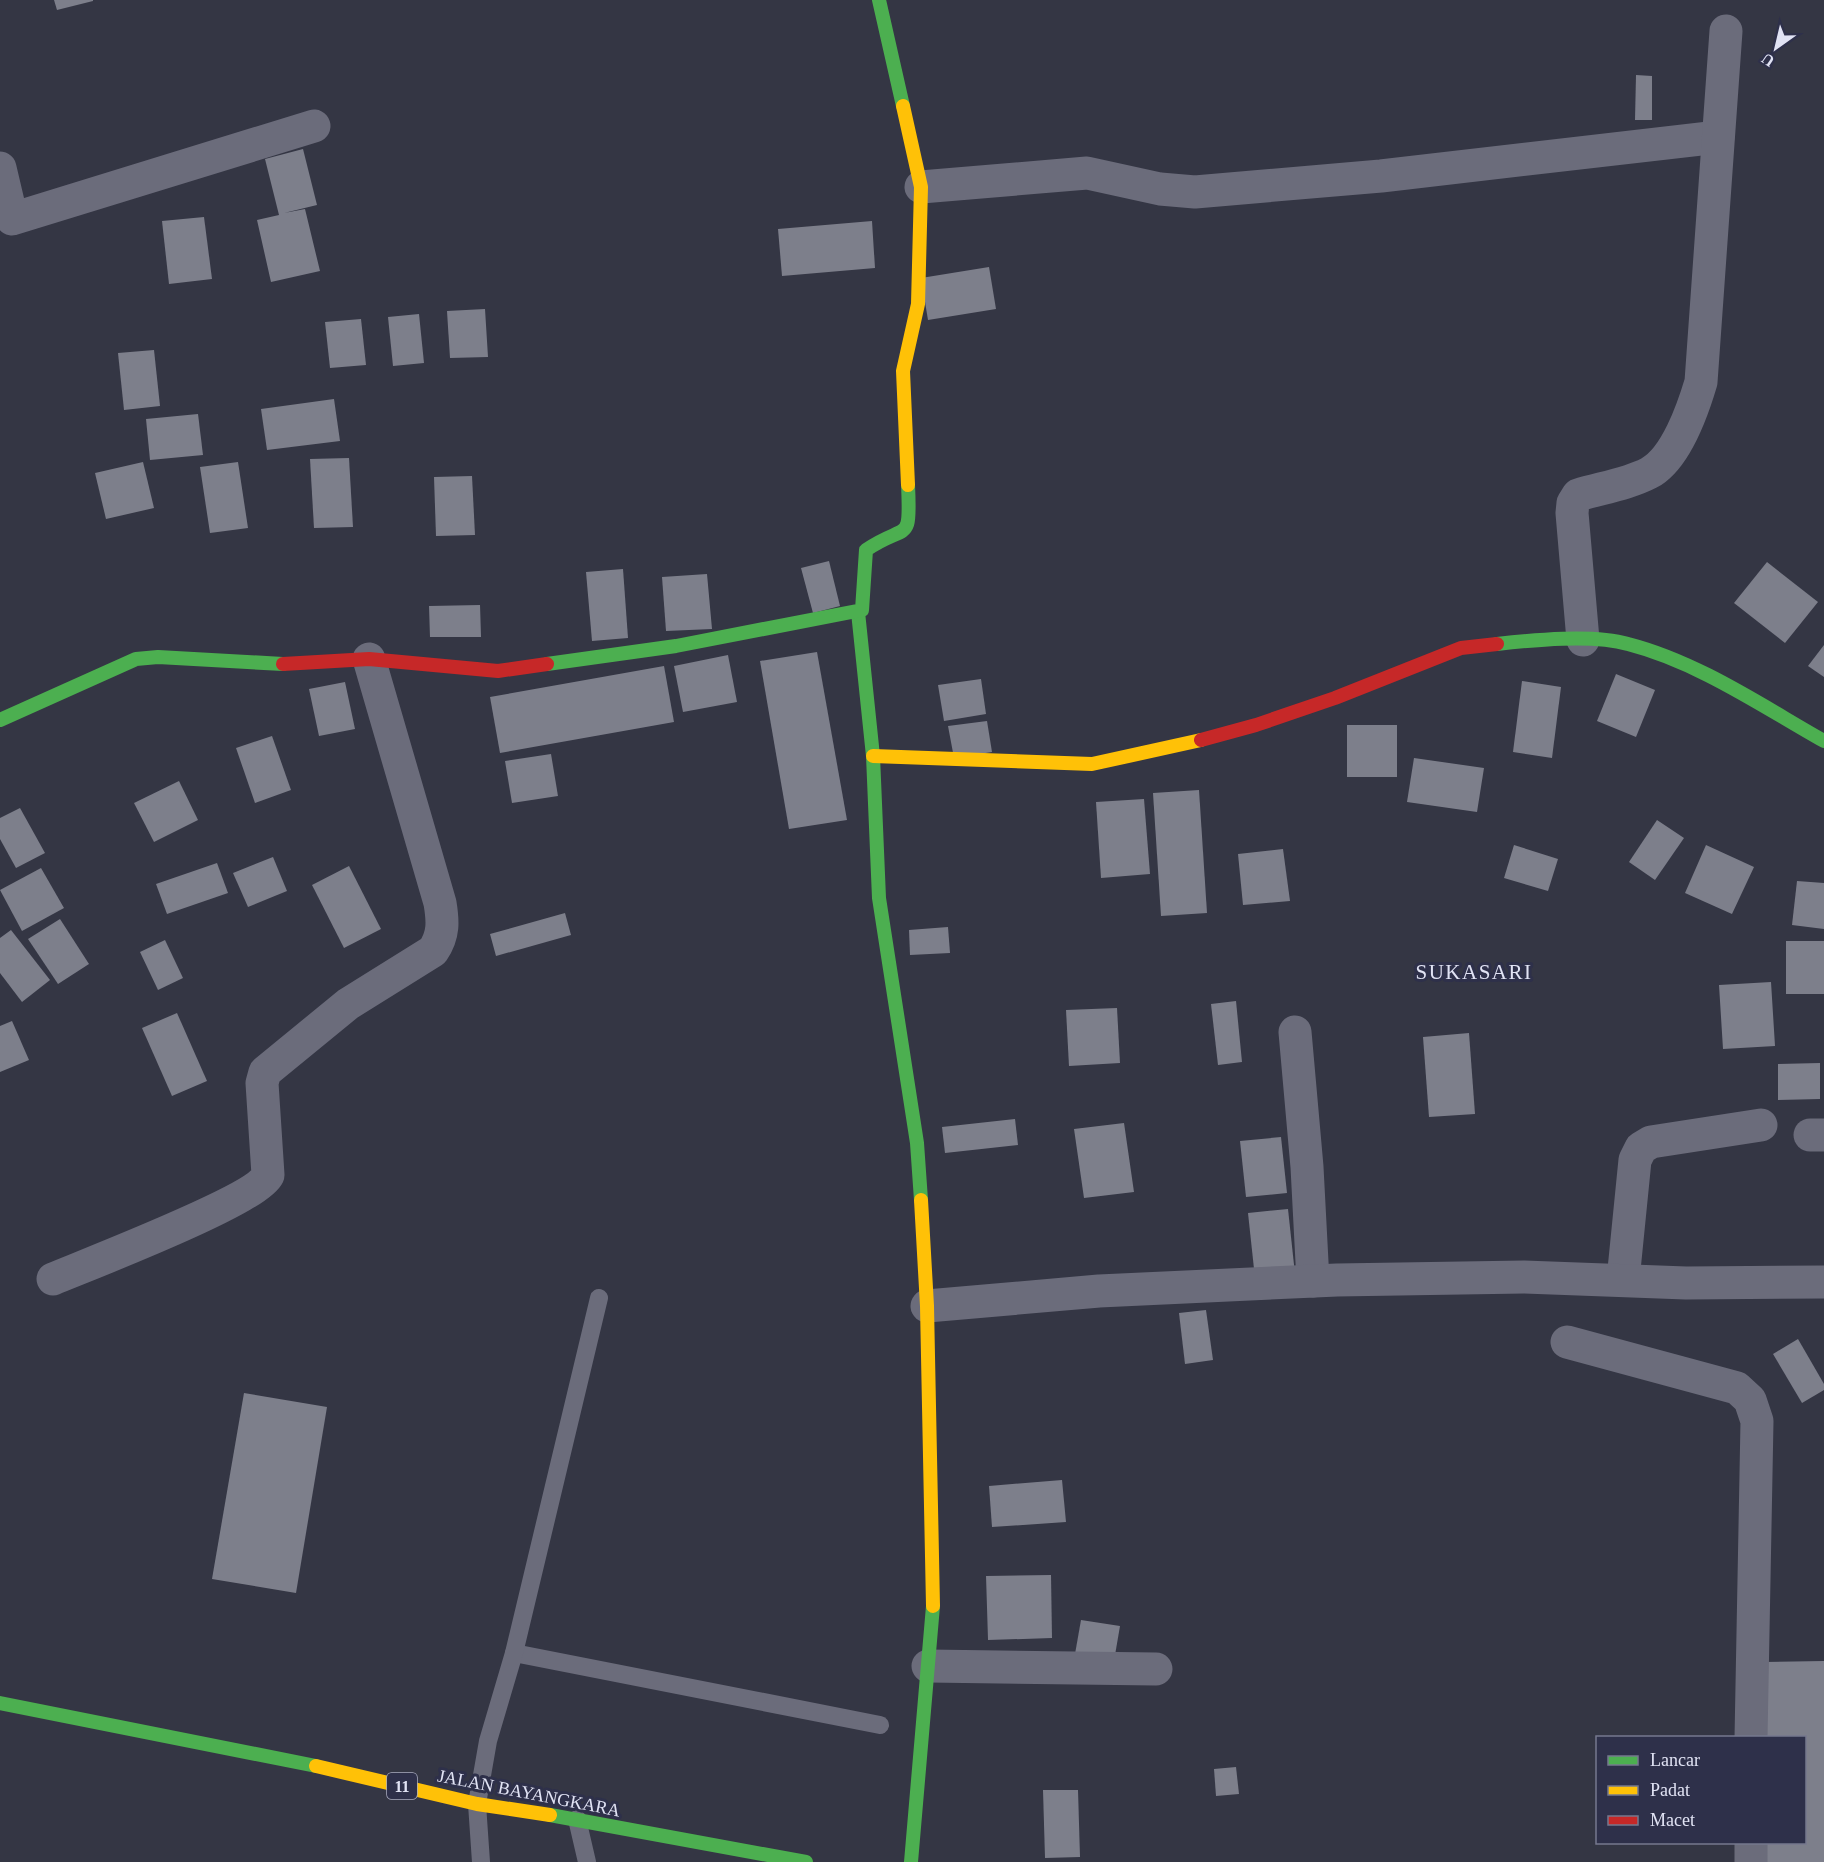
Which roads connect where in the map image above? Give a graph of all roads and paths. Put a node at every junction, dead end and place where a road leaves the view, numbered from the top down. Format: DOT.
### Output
graph roads {
  1 [pos="879,0"];
  2 [pos="1726,31"];
  3 [pos="314,126"];
  4 [pos="1718,137"];
  5 [pos="0,168"];
  6 [pos="921,186"];
  7 [pos="858,612"];
  8 [pos="1583,640"];
  9 [pos="369,659"];
  10 [pos="0,720"];
  11 [pos="1824,741"];
  12 [pos="873,756"];
  13 [pos="1295,1032"];
  14 [pos="1761,1125"];
  15 [pos="53,1280"];
  16 [pos="1623,1280"];
  17 [pos="1313,1281"];
  18 [pos="1824,1282"];
  19 [pos="599,1298"];
  20 [pos="927,1306"];
  21 [pos="1567,1342"];
  22 [pos="513,1653"];
  23 [pos="928,1666"];
  24 [pos="1156,1669"];
  25 [pos="0,1703"];
  26 [pos="880,1725"];
  27 [pos="1751,1736"];
  28 [pos="477,1804"];
  29 [pos="577,1819"];
  30 [pos="1751,1844"];
  31 [pos="482,1862"];
  32 [pos="587,1862"];
  33 [pos="806,1862"];
  34 [pos="911,1862"];
  35 [pos="1751,1862"];
  1 -- 6 [label="main road"];
  2 -- 4 [label="street"];
  3 -- 5 [label="street"];
  4 -- 6 [label="street"];
  4 -- 8 [label="street"];
  6 -- 7 [label="main road"];
  7 -- 9 [label="main road"];
  7 -- 12 [label="main road"];
  8 -- 11 [label="main road"];
  8 -- 12 [label="main road"];
  9 -- 10 [label="main road"];
  9 -- 15 [label="street"];
  12 -- 20 [label="main road"];
  13 -- 17 [label="street"];
  14 -- 16 [label="street"];
  16 -- 17 [label="street"];
  16 -- 18 [label="street"];
  17 -- 20 [label="street"];
  19 -- 22 [label="lane"];
  20 -- 23 [label="main road"];
  21 -- 27 [label="street"];
  22 -- 26 [label="lane"];
  22 -- 28 [label="lane"];
  23 -- 24 [label="street"];
  23 -- 34 [label="main road"];
  25 -- 28 [label="main road, JALAN BAYANGKARA / 11"];
  28 -- 29 [label="main road, JALAN BAYANGKARA / 11"];
  28 -- 31 [label="lane"];
  29 -- 32 [label="lane"];
  29 -- 33 [label="main road, JALAN BAYANGKARA / 11"];
  30 -- 35 [label="street"];
}
